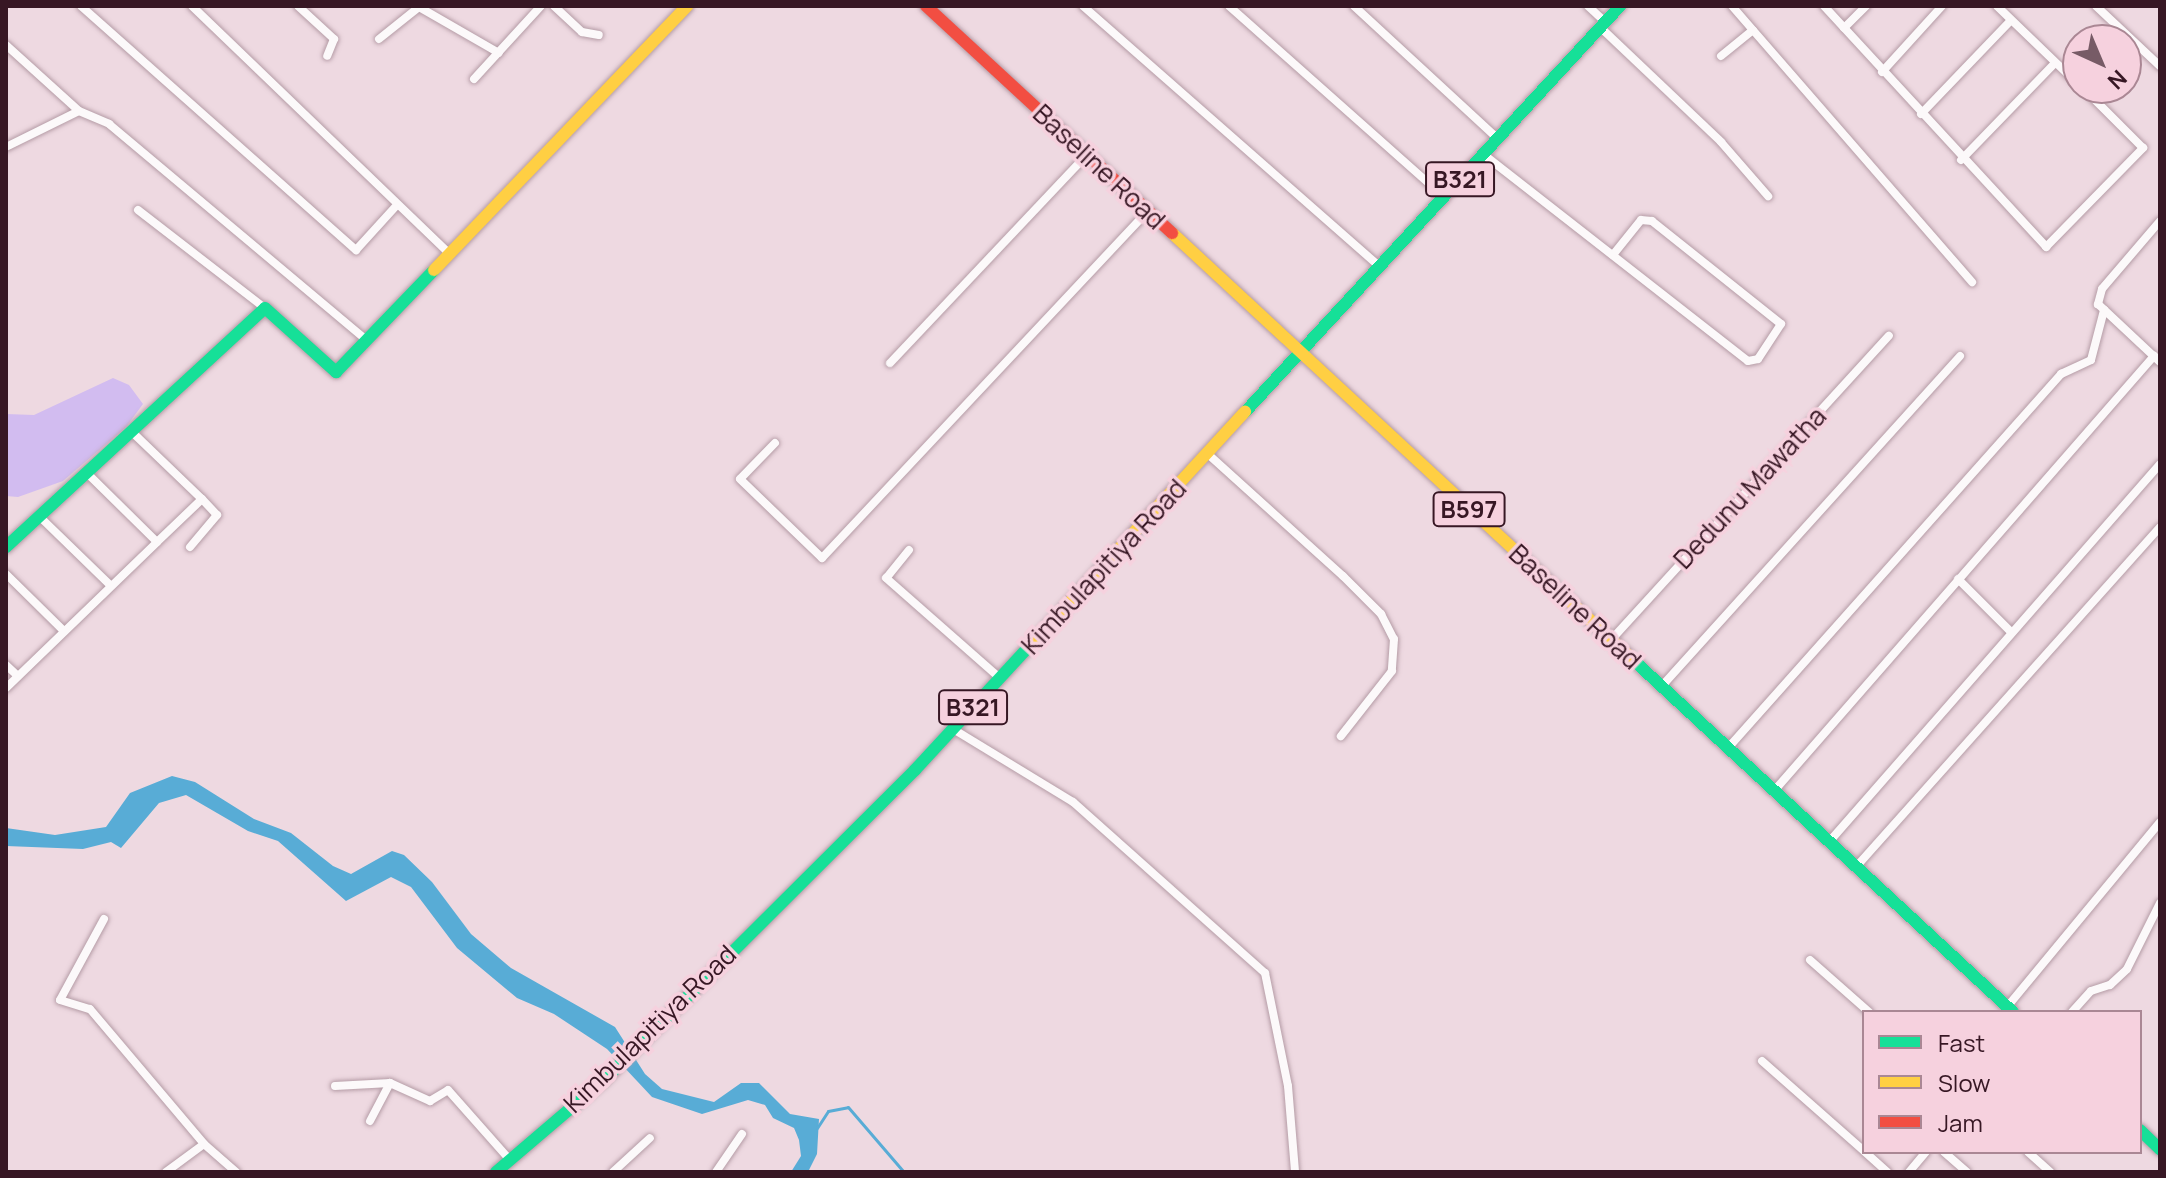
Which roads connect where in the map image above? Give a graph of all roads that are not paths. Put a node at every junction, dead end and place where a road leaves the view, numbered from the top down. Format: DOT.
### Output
graph roads {
  1 [pos="81,6"];
  2 [pos="192,6"];
  3 [pos="298,6"];
  4 [pos="541,6"];
  5 [pos="554,6"];
  6 [pos="687,6"];
  7 [pos="926,6"];
  8 [pos="1083,6"];
  9 [pos="1229,6"];
  10 [pos="1354,6"];
  11 [pos="1588,6"];
  12 [pos="1620,6"];
  13 [pos="1732,6"];
  14 [pos="1824,6"];
  15 [pos="1866,6"];
  16 [pos="1942,6"];
  17 [pos="1997,6"];
  18 [pos="2096,6"];
  19 [pos="2011,20"];
  20 [pos="1603,24"];
  21 [pos="1844,28"];
  22 [pos="1753,30"];
  23 [pos="599,35"];
  24 [pos="379,39"];
  25 [pos="6,45"];
  26 [pos="499,53"];
  27 [pos="327,56"];
  28 [pos="1721,56"];
  29 [pos="2055,63"];
  30 [pos="2160,66"];
  31 [pos="2062,69"];
  32 [pos="1882,72"];
  33 [pos="474,79"];
  34 [pos="2099,104"];
  35 [pos="79,111"];
  36 [pos="1921,114"];
  37 [pos="1497,138"];
  38 [pos="6,146"];
  39 [pos="1483,154"];
  40 [pos="1087,155"];
  41 [pos="1961,160"];
  42 [pos="1443,196"];
  43 [pos="1768,196"];
  44 [pos="397,205"];
  45 [pos="138,210"];
  46 [pos="1148,211"];
  47 [pos="2160,221"];
  48 [pos="451,255"];
  49 [pos="1613,255"];
  50 [pos="1379,266"];
  51 [pos="1972,282"];
  52 [pos="265,308"];
  53 [pos="2104,310"];
  54 [pos="1889,336"];
  55 [pos="366,340"];
  56 [pos="1300,352"];
  57 [pos="1960,356"];
  58 [pos="2158,358"];
  59 [pos="890,363"];
  60 [pos="131,431"];
  61 [pos="775,443"];
  62 [pos="1209,455"];
  63 [pos="2160,464"];
  64 [pos="86,472"];
  65 [pos="202,499"];
  66 [pos="39,516"];
  67 [pos="2160,527"];
  68 [pos="157,542"];
  69 [pos="6,547"];
  70 [pos="190,547"];
  71 [pos="909,550"];
  72 [pos="6,574"];
  73 [pos="1958,579"];
  74 [pos="111,586"];
  75 [pos="64,631"];
  76 [pos="2010,631"];
  77 [pos="1611,640"];
  78 [pos="6,665"];
  79 [pos="18,676"];
  80 [pos="1000,678"];
  81 [pos="1661,687"];
  82 [pos="6,688"];
  83 [pos="953,729"];
  84 [pos="1341,736"];
  85 [pos="1728,748"];
  86 [pos="1774,791"];
  87 [pos="2160,822"];
  88 [pos="1829,842"];
  89 [pos="1856,867"];
  90 [pos="2160,903"];
  91 [pos="104,919"];
  92 [pos="1810,960"];
  93 [pos="1867,1010"];
  94 [pos="2010,1010"];
  95 [pos="2074,1010"];
  96 [pos="1762,1061"];
  97 [pos="390,1083"];
  98 [pos="335,1086"];
  99 [pos="370,1121"];
  100 [pos="2142,1132"];
  101 [pos="742,1134"];
  102 [pos="650,1138"];
  103 [pos="204,1144"];
  104 [pos="2160,1149"];
  105 [pos="1862,1150"];
  106 [pos="1866,1154"];
  107 [pos="1924,1154"];
  108 [pos="1946,1154"];
  109 [pos="2030,1154"];
  110 [pos="510,1160"];
  111 [pos="166,1172"];
  112 [pos="236,1172"];
  113 [pos="496,1172"];
  114 [pos="613,1172"];
  115 [pos="716,1172"];
  116 [pos="1295,1172"];
  117 [pos="1887,1172"];
  118 [pos="1909,1172"];
  119 [pos="1967,1172"];
  120 [pos="2050,1172"];
  1 -- 44 [label="street"];
  2 -- 44 [label="street"];
  3 -- 27 [label="street"];
  4 -- 26 [label="street"];
  5 -- 23 [label="street"];
  6 -- 48 [label="main road"];
  7 -- 40 [label="main road, Baseline Road / B597"];
  8 -- 50 [label="street"];
  9 -- 42 [label="street"];
  10 -- 37 [label="street"];
  11 -- 20 [label="street"];
  12 -- 20 [label="main road, Kimbulapitiya Road / B321"];
  13 -- 22 [label="street"];
  14 -- 21 [label="street"];
  15 -- 21 [label="street"];
  16 -- 32 [label="street"];
  17 -- 19 [label="street"];
  18 -- 30 [label="street"];
  19 -- 29 [label="street"];
  19 -- 36 [label="street"];
  20 -- 37 [label="main road, Kimbulapitiya Road / B321"];
  20 -- 43 [label="street"];
  21 -- 32 [label="street"];
  22 -- 28 [label="street"];
  22 -- 51 [label="street"];
  24 -- 26 [label="street"];
  25 -- 35 [label="street"];
  26 -- 33 [label="street"];
  29 -- 31 [label="street"];
  29 -- 41 [label="street"];
  32 -- 36 [label="street"];
  34 -- 41 [label="street"];
  35 -- 38 [label="street"];
  35 -- 55 [label="street"];
  36 -- 41 [label="street"];
  37 -- 39 [label="main road, Kimbulapitiya Road / B321"];
  39 -- 42 [label="main road, Kimbulapitiya Road / B321"];
  39 -- 49 [label="street"];
  40 -- 46 [label="main road, Baseline Road / B597"];
  40 -- 59 [label="street"];
  42 -- 50 [label="main road, Kimbulapitiya Road / B321"];
  44 -- 48 [label="street"];
  45 -- 52 [label="street"];
  46 -- 56 [label="main road, Baseline Road / B597"];
  46 -- 61 [label="street"];
  47 -- 53 [label="street"];
  48 -- 55 [label="main road"];
  49 -- 49 [label="street"];
  50 -- 56 [label="main road, Kimbulapitiya Road / B321"];
  52 -- 55 [label="main road"];
  52 -- 60 [label="main road"];
  53 -- 58 [label="street"];
  53 -- 85 [label="street"];
  54 -- 77 [label="street, Dedunu Mawatha"];
  56 -- 62 [label="main road, Kimbulapitiya Road / B321"];
  56 -- 77 [label="main road, Baseline Road / B597"];
  57 -- 81 [label="street"];
  58 -- 73 [label="street"];
  60 -- 64 [label="main road"];
  60 -- 65 [label="street"];
  62 -- 80 [label="main road, Kimbulapitiya Road / B321"];
  62 -- 84 [label="street"];
  63 -- 76 [label="street"];
  64 -- 66 [label="main road"];
  64 -- 68 [label="street"];
  65 -- 68 [label="street"];
  65 -- 70 [label="street"];
  66 -- 69 [label="main road"];
  66 -- 74 [label="street"];
  67 -- 89 [label="street"];
  68 -- 74 [label="street"];
  71 -- 80 [label="street"];
  72 -- 75 [label="street"];
  73 -- 76 [label="street"];
  73 -- 86 [label="street"];
  74 -- 75 [label="street"];
  75 -- 79 [label="street"];
  76 -- 88 [label="street"];
  77 -- 81 [label="main road, Baseline Road / B597"];
  78 -- 79 [label="street"];
  79 -- 82 [label="street"];
  80 -- 83 [label="main road, Kimbulapitiya Road / B321"];
  81 -- 85 [label="main road, Baseline Road / B597"];
  83 -- 110 [label="main road, Kimbulapitiya Road / B321"];
  83 -- 116 [label="street"];
  85 -- 86 [label="main road, Baseline Road / B597"];
  86 -- 88 [label="main road, Baseline Road / B597"];
  87 -- 94 [label="street"];
  88 -- 89 [label="main road, Baseline Road / B597"];
  89 -- 94 [label="main road, Baseline Road / B597"];
  90 -- 95 [label="street"];
  91 -- 103 [label="street"];
  92 -- 93 [label="street"];
  96 -- 105 [label="street"];
  97 -- 98 [label="street"];
  97 -- 99 [label="street"];
  97 -- 110 [label="street"];
  100 -- 104 [label="main road"];
  101 -- 115 [label="street"];
  102 -- 114 [label="street"];
  103 -- 111 [label="street"];
  103 -- 112 [label="street"];
  106 -- 117 [label="street"];
  107 -- 118 [label="street"];
  108 -- 119 [label="street"];
  109 -- 120 [label="street"];
  110 -- 113 [label="main road, Kimbulapitiya Road / B321"];
}
